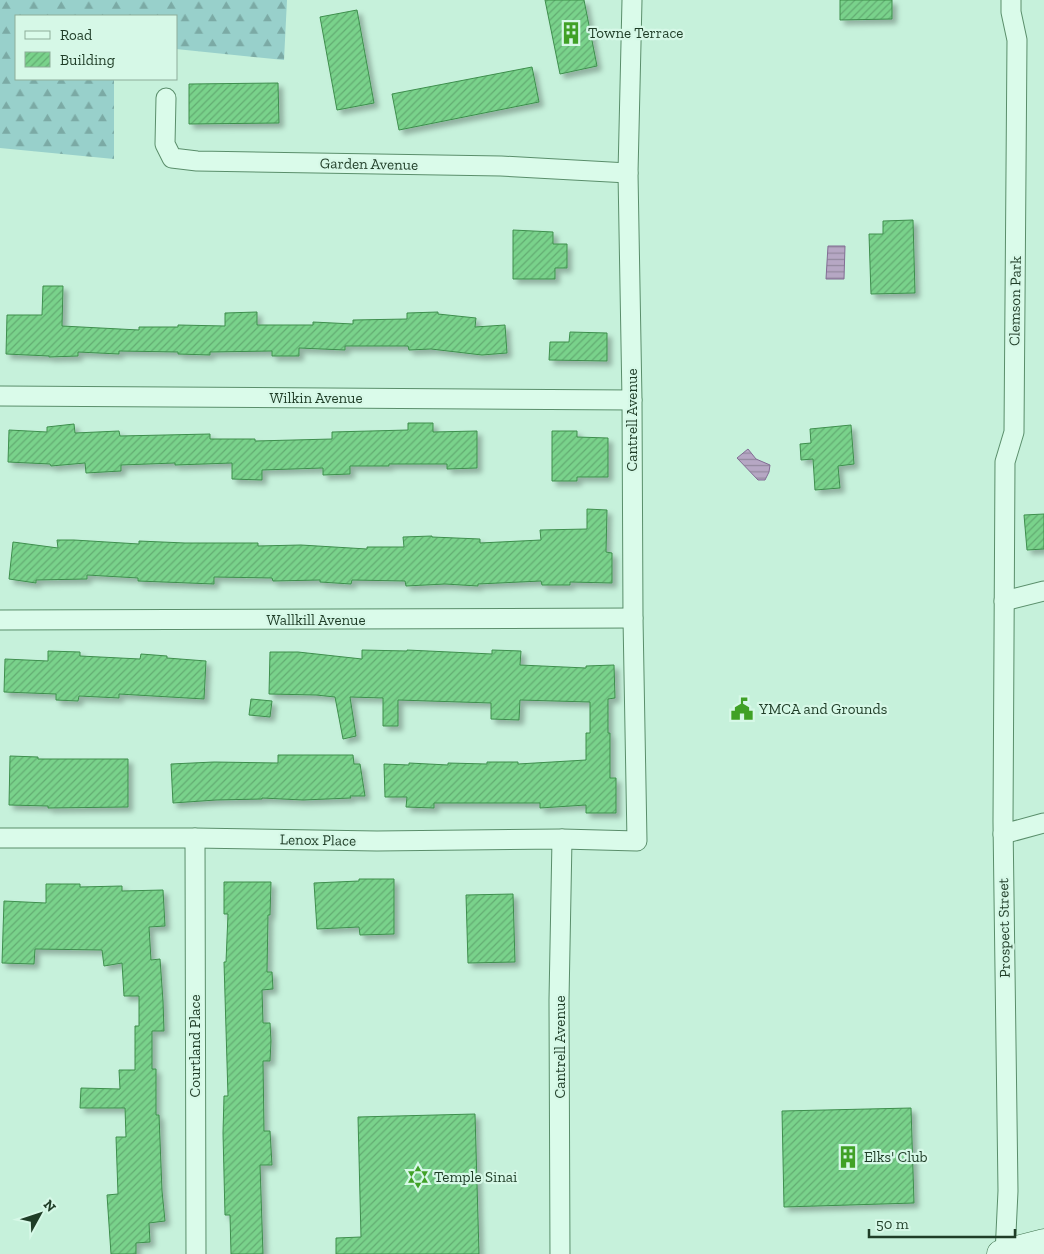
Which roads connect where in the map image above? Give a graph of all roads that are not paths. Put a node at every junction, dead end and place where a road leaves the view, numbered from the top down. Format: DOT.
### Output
graph roads {
  1 [pos="632,0"];
  2 [pos="1012,0"];
  3 [pos="166,98"];
  4 [pos="628,173"];
  5 [pos="0,396"];
  6 [pos="632,400"];
  7 [pos="1044,591"];
  8 [pos="1004,601"];
  9 [pos="633,618"];
  10 [pos="0,620"];
  11 [pos="1044,823"];
  12 [pos="1003,834"];
  13 [pos="0,838"];
  14 [pos="195,838"];
  15 [pos="562,839"];
  16 [pos="637,841"];
  17 [pos="1044,1243"];
  18 [pos="196,1254"];
  19 [pos="560,1254"];
  20 [pos="1004,1254"];
  1 -- 4 [label="street, Cantrell Avenue"];
  2 -- 8 [label="street, Clemson Park"];
  3 -- 4 [label="street, Garden Avenue"];
  4 -- 6 [label="street, Cantrell Avenue"];
  5 -- 6 [label="street, Wilkin Avenue"];
  6 -- 9 [label="street, Cantrell Avenue"];
  7 -- 8 [label="street"];
  8 -- 12 [label="street, Prospect Street"];
  9 -- 10 [label="street, Wallkill Avenue"];
  9 -- 16 [label="street, Cantrell Avenue"];
  11 -- 12 [label="street"];
  12 -- 20 [label="street, Prospect Street"];
  13 -- 14 [label="street, Lenox Place"];
  14 -- 15 [label="street, Lenox Place"];
  14 -- 18 [label="street, Courtland Place"];
  15 -- 16 [label="street, Lenox Place"];
  15 -- 19 [label="street, Cantrell Avenue"];
  17 -- 20 [label="street"];
}
